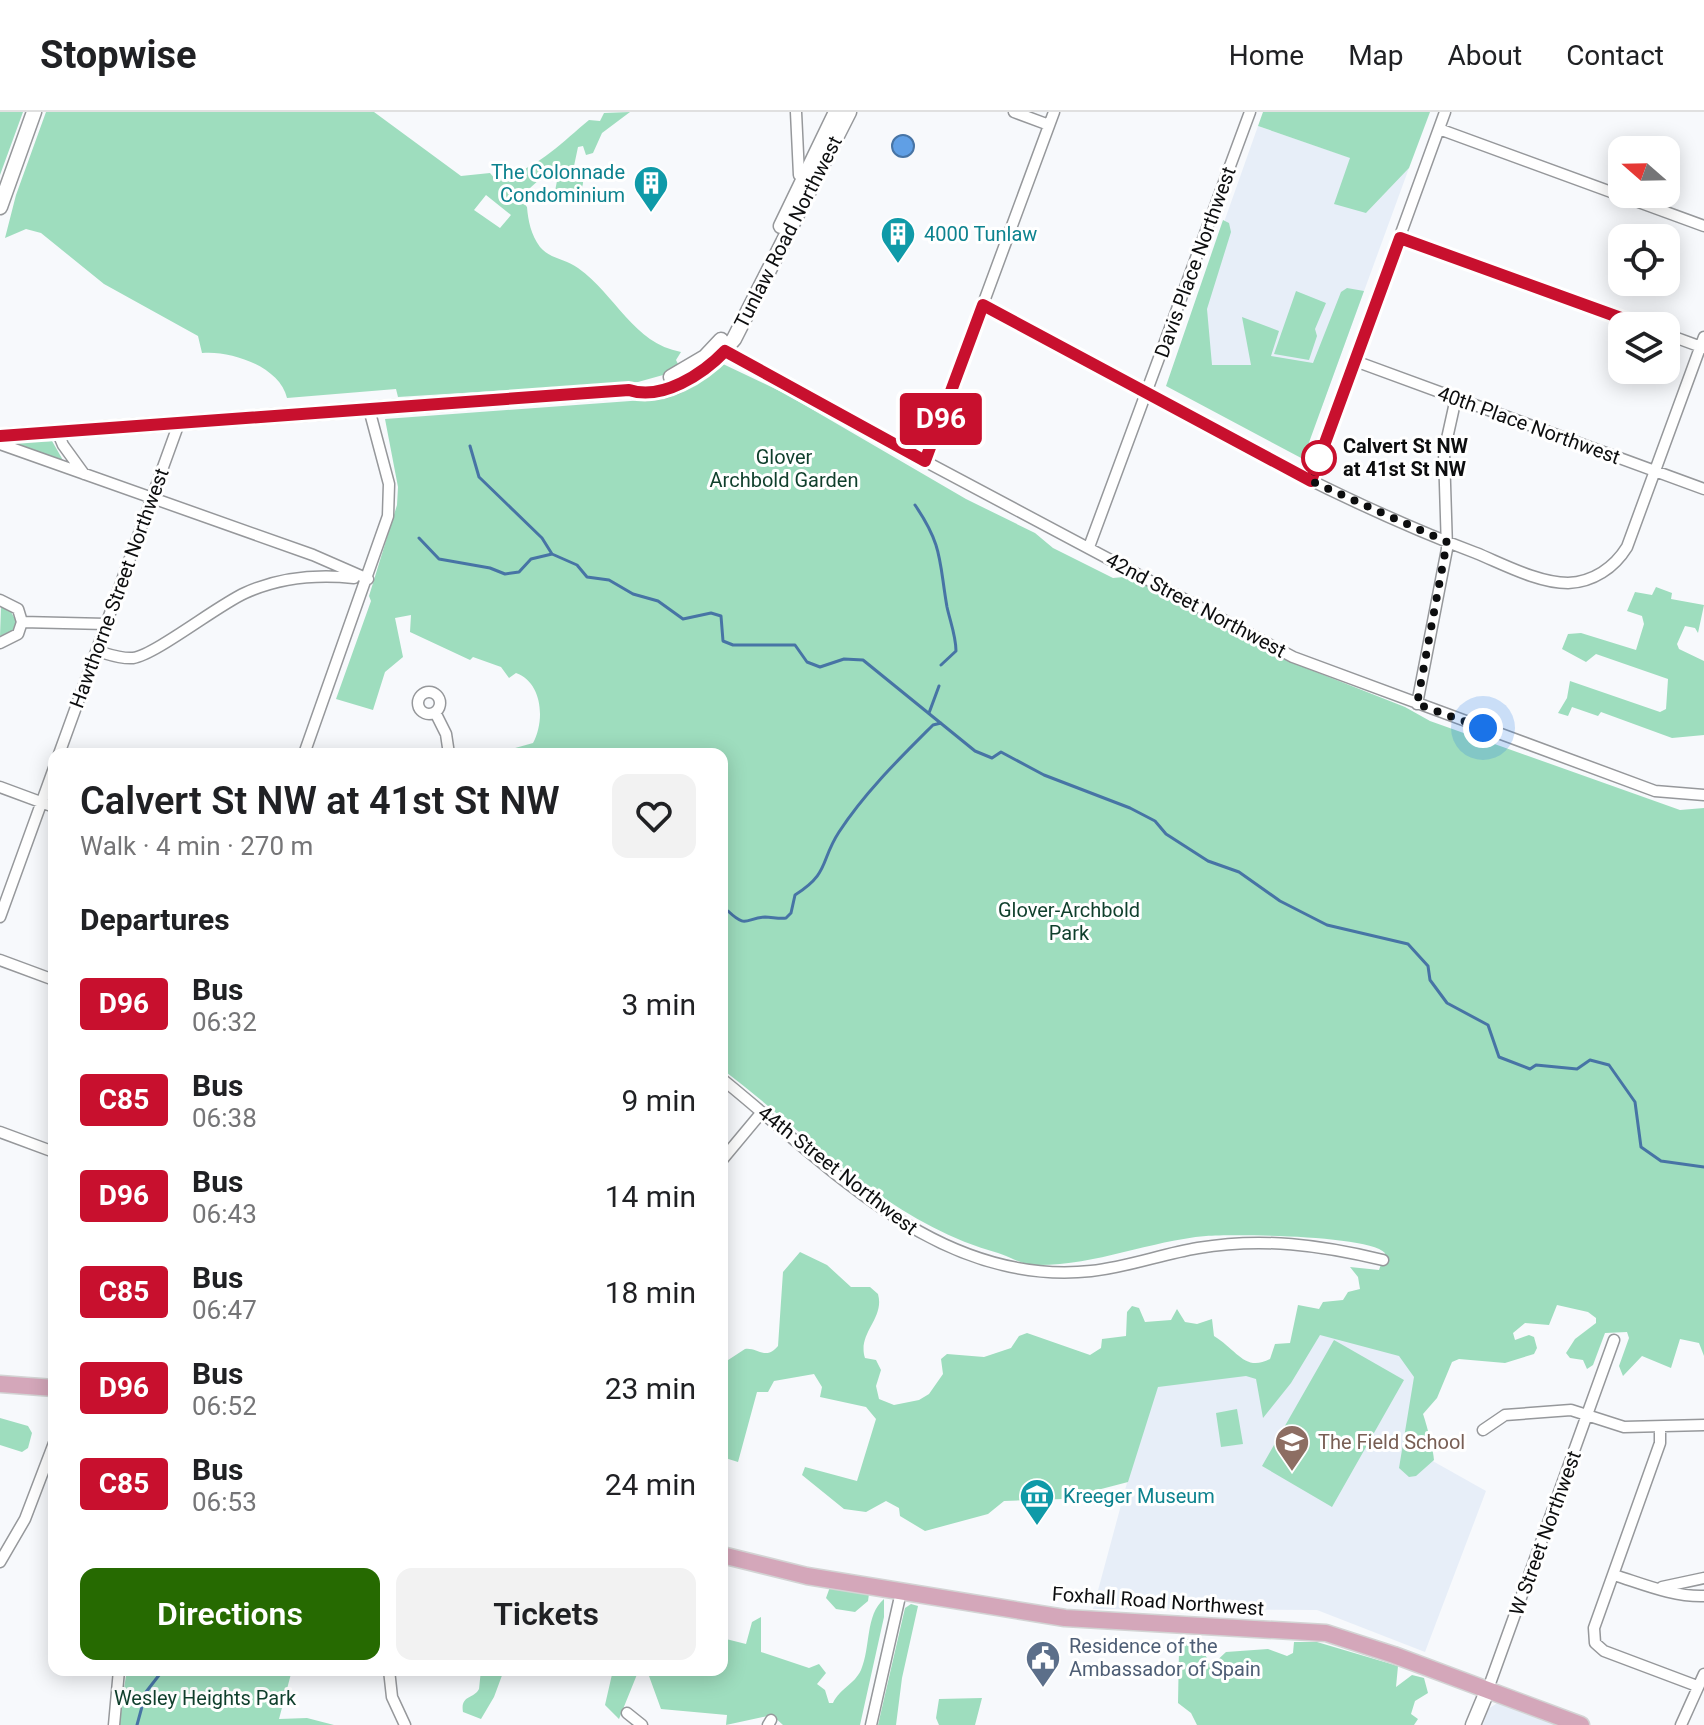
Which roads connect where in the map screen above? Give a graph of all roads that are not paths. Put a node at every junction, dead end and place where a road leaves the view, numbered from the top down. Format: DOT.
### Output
graph roads {
  1 [pos="34,112"];
  2 [pos="796,112"];
  3 [pos="836,112"];
  4 [pos="849,112"];
  5 [pos="1014,112"];
  6 [pos="1054,112"];
  7 [pos="1250,112"];
  8 [pos="1445,112"];
  9 [pos="1049,125"];
  10 [pos="1439,129"];
  11 [pos="807,183"];
  12 [pos="0,207"];
  13 [pos="1704,226"];
  14 [pos="1400,238"];
  15 [pos="983,305"];
  16 [pos="1608,313"];
  17 [pos="1680,338"];
  18 [pos="1703,344"];
  19 [pos="721,348"];
  20 [pos="1355,361"];
  21 [pos="1147,393"];
  22 [pos="1456,398"];
  23 [pos="369,409"];
  24 [pos="179,423"];
  25 [pos="57,431"];
  26 [pos="0,436"];
  27 [pos="0,444"];
  28 [pos="925,461"];
  29 [pos="1655,471"];
  30 [pos="84,474"];
  31 [pos="1311,481"];
  32 [pos="1704,489"];
  33 [pos="152,498"];
  34 [pos="1447,542"];
  35 [pos="1089,547"];
  36 [pos="368,579"];
  37 [pos="0,600"];
  38 [pos="22,622"];
  39 [pos="106,624"];
  40 [pos="0,643"];
  41 [pos="97,651"];
  42 [pos="1417,704"];
  43 [pos="435,712"];
  44 [pos="61,748"];
  45 [pos="306,748"];
  46 [pos="448,748"];
  47 [pos="48,785"];
  48 [pos="0,787"];
  49 [pos="1704,795"];
  50 [pos="42,802"];
  51 [pos="48,804"];
  52 [pos="0,917"];
  53 [pos="0,960"];
  54 [pos="48,978"];
  55 [pos="728,1084"];
  56 [pos="762,1112"];
  57 [pos="0,1132"];
  58 [pos="48,1150"];
  59 [pos="728,1153"];
  60 [pos="1383,1260"];
  61 [pos="1614,1340"];
  62 [pos="0,1384"];
  63 [pos="48,1388"];
  64 [pos="1587,1414"];
  65 [pos="1704,1425"];
  66 [pos="1660,1427"];
  67 [pos="1483,1430"];
  68 [pos="48,1459"];
  69 [pos="728,1556"];
  70 [pos="0,1562"];
  71 [pos="1614,1575"];
  72 [pos="1704,1578"];
  73 [pos="1662,1587"];
  74 [pos="901,1592"];
  75 [pos="1704,1596"];
  76 [pos="1704,1674"];
  77 [pos="118,1676"];
  78 [pos="390,1676"];
  79 [pos="1697,1686"];
  80 [pos="1488,1689"];
  81 [pos="627,1713"];
  82 [pos="114,1725"];
  83 [pos="405,1725"];
  84 [pos="642,1725"];
  85 [pos="871,1725"];
  86 [pos="1473,1725"];
  87 [pos="1581,1725"];
  88 [pos="1681,1725"];
  1 -- 12 [label="street"];
  2 -- 11 [label="street"];
  3 -- 11 [label="street, Tunlaw Road Northwest"];
  4 -- 11 [label="street, Tunlaw Road Northwest"];
  5 -- 9 [label="street"];
  6 -- 9 [label="street"];
  7 -- 21 [label="street, Davis Place Northwest"];
  8 -- 10 [label="street"];
  9 -- 15 [label="street"];
  10 -- 13 [label="street"];
  10 -- 14 [label="street"];
  11 -- 19 [label="street, Tunlaw Road Northwest"];
  14 -- 16 [label="street"];
  14 -- 20 [label="street"];
  15 -- 21 [label="street"];
  15 -- 28 [label="street"];
  17 -- 18 [label="street"];
  18 -- 29 [label="street"];
  19 -- 23 [label="street, Tunlaw Road Northwest"];
  19 -- 28 [label="street, 42nd Street Northwest"];
  20 -- 22 [label="street, 40th Place Northwest"];
  20 -- 31 [label="street"];
  21 -- 31 [label="street"];
  21 -- 35 [label="street, Davis Place Northwest"];
  22 -- 29 [label="street, 40th Place Northwest"];
  22 -- 34 [label="street"];
  23 -- 24 [label="street, Tunlaw Road Northwest"];
  23 -- 36 [label="street"];
  24 -- 25 [label="street, Tunlaw Road Northwest"];
  24 -- 33 [label="street, Hawthorne Street Northwest"];
  25 -- 26 [label="street, Tunlaw Road Northwest"];
  25 -- 30 [label="street"];
  27 -- 30 [label="street"];
  28 -- 35 [label="street, 42nd Street Northwest"];
  29 -- 32 [label="street, 40th Place Northwest"];
  29 -- 34 [label="street"];
  30 -- 33 [label="street"];
  31 -- 34 [label="street"];
  33 -- 36 [label="street"];
  33 -- 39 [label="street, Hawthorne Street Northwest"];
  34 -- 42 [label="street"];
  35 -- 42 [label="street, 42nd Street Northwest"];
  36 -- 41 [label="street"];
  36 -- 45 [label="street"];
  37 -- 38 [label="street"];
  38 -- 39 [label="street"];
  38 -- 40 [label="street"];
  39 -- 41 [label="street, Hawthorne Street Northwest"];
  41 -- 44 [label="street, Hawthorne Street Northwest"];
  42 -- 49 [label="street, 42nd Street Northwest"];
  43 -- 46 [label="street"];
  47 -- 50 [label="street"];
  48 -- 50 [label="street"];
  50 -- 51 [label="street"];
  50 -- 52 [label="street"];
  53 -- 54 [label="street"];
  55 -- 56 [label="street, 44th Street Northwest"];
  56 -- 59 [label="street"];
  56 -- 60 [label="street, 44th Street Northwest"];
  57 -- 58 [label="street"];
  61 -- 64 [label="street, W Street Northwest"];
  62 -- 63 [label="main road"];
  64 -- 66 [label="street"];
  64 -- 67 [label="street"];
  64 -- 80 [label="street, W Street Northwest"];
  65 -- 66 [label="street"];
  66 -- 71 [label="street"];
  68 -- 70 [label="street"];
  69 -- 74 [label="main road, Foxhall Road Northwest"];
  71 -- 73 [label="street"];
  71 -- 79 [label="street"];
  72 -- 73 [label="street"];
  73 -- 75 [label="street"];
  74 -- 80 [label="main road, Foxhall Road Northwest"];
  74 -- 85 [label="street"];
  76 -- 79 [label="street"];
  77 -- 82 [label="street"];
  78 -- 83 [label="street"];
  79 -- 88 [label="street"];
  80 -- 86 [label="street, W Street Northwest"];
  80 -- 87 [label="main road, Foxhall Road Northwest"];
  81 -- 84 [label="street"];
}
